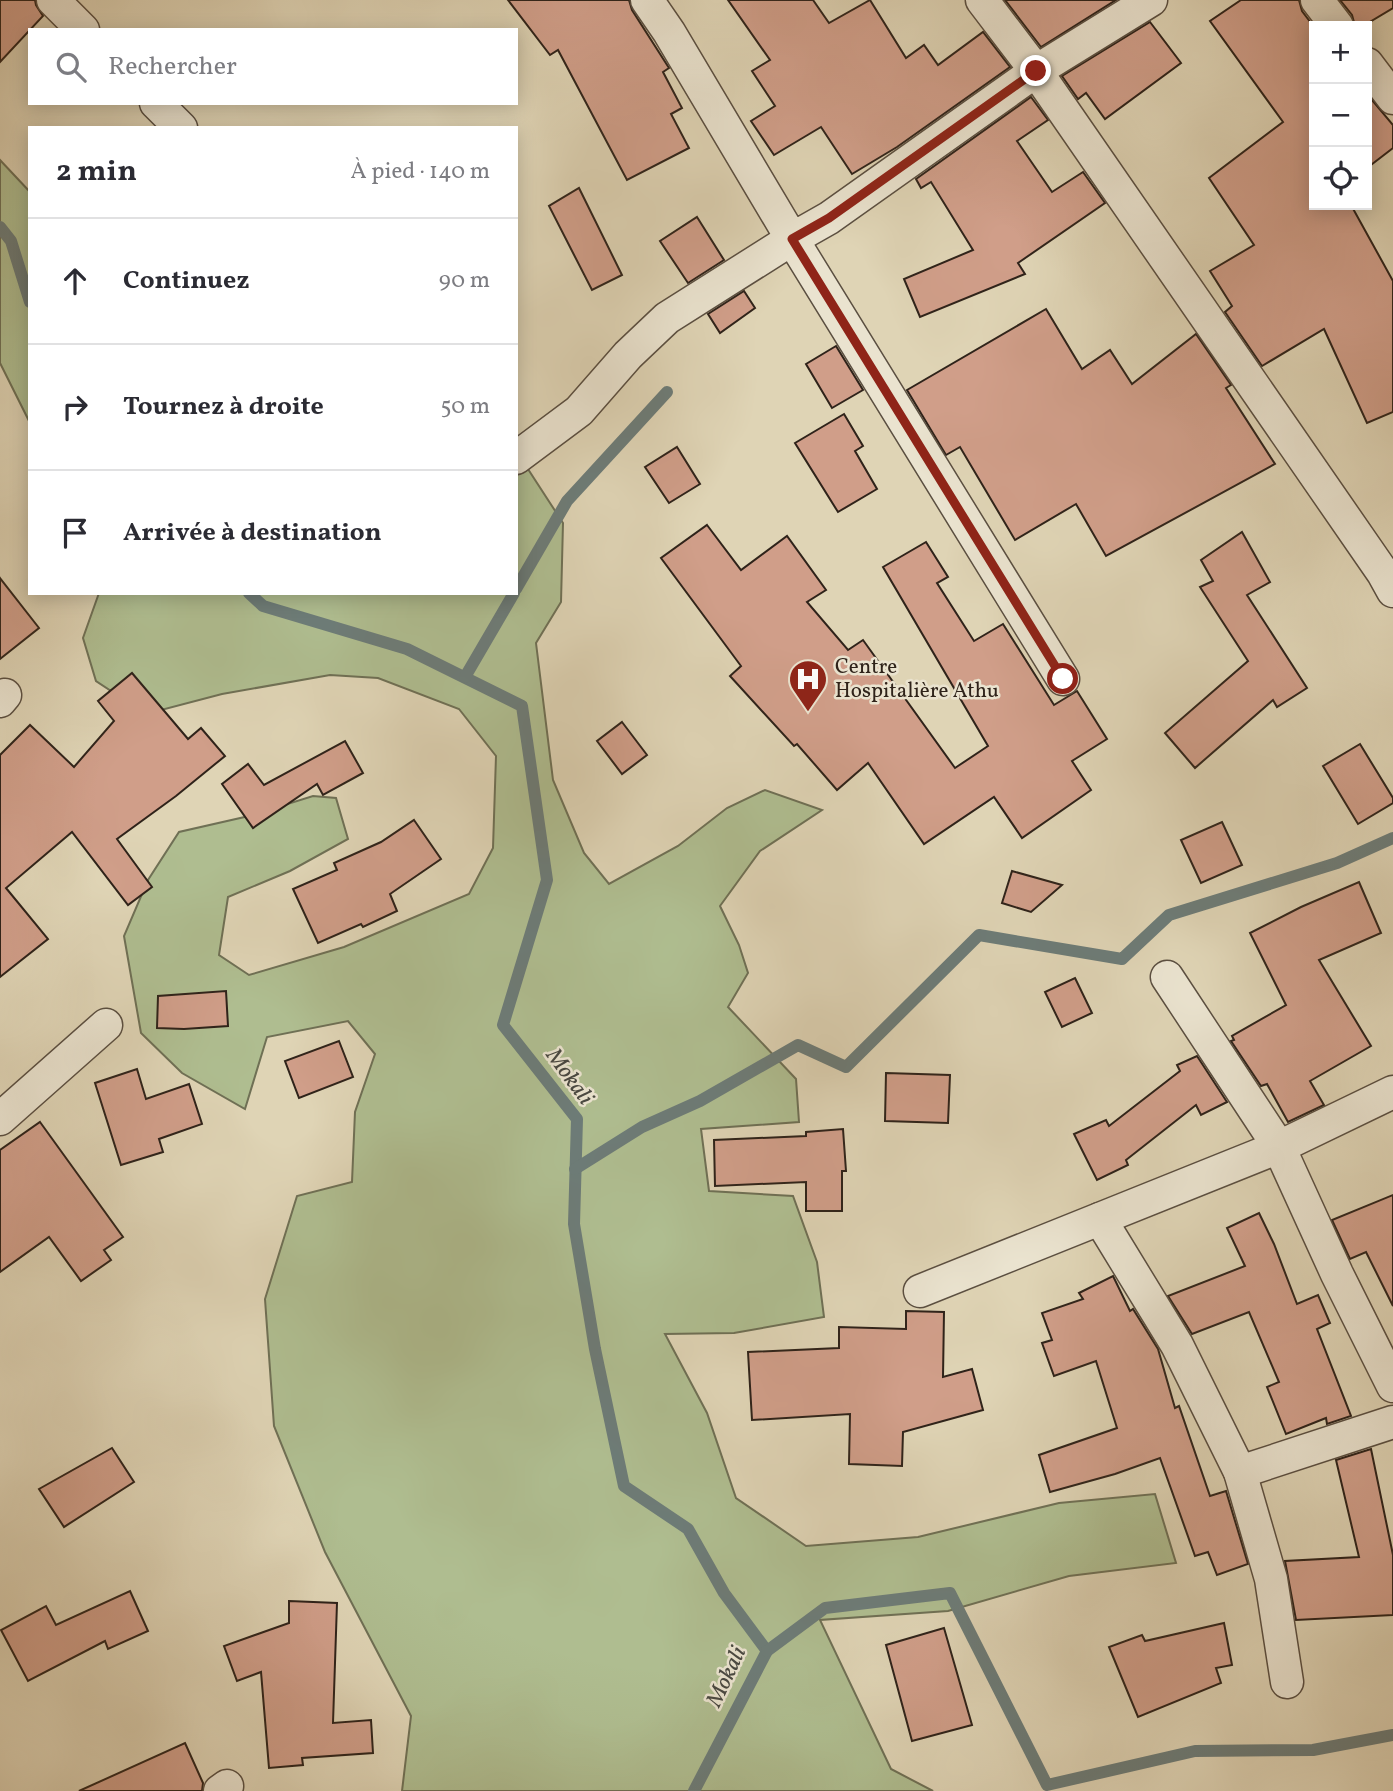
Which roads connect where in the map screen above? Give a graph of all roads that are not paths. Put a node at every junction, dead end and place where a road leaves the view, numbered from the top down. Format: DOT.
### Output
graph roads {
  1 [pos="53,0"];
  2 [pos="647,0"];
  3 [pos="982,0"];
  4 [pos="1151,0"];
  5 [pos="1317,0"];
  6 [pos="1333,21"];
  7 [pos="81,28"];
  8 [pos="1036,71"];
  9 [pos="1372,71"];
  10 [pos="1393,98"];
  11 [pos="158,105"];
  12 [pos="179,126"];
  13 [pos="792,239"];
  14 [pos="518,457"];
  15 [pos="1393,591"];
  16 [pos="1063,679"];
  17 [pos="1167,977"];
  18 [pos="106,1025"];
  19 [pos="1393,1091"];
  20 [pos="0,1119"];
  21 [pos="1279,1147"];
  22 [pos="1100,1219"];
  23 [pos="920,1291"];
  24 [pos="1393,1386"];
  25 [pos="1393,1422"];
  26 [pos="1240,1472"];
  27 [pos="1287,1682"];
  1 -- 7 [label="street"];
  2 -- 13 [label="street"];
  3 -- 8 [label="street"];
  4 -- 8 [label="street"];
  5 -- 6 [label="street"];
  8 -- 13 [label="street"];
  8 -- 15 [label="street"];
  9 -- 10 [label="street"];
  11 -- 12 [label="street"];
  13 -- 14 [label="street"];
  13 -- 16 [label="street"];
  17 -- 21 [label="street"];
  18 -- 20 [label="street"];
  19 -- 21 [label="street"];
  21 -- 22 [label="street"];
  21 -- 24 [label="street"];
  22 -- 23 [label="street"];
  22 -- 26 [label="street"];
  25 -- 26 [label="street"];
  26 -- 27 [label="street"];
}
